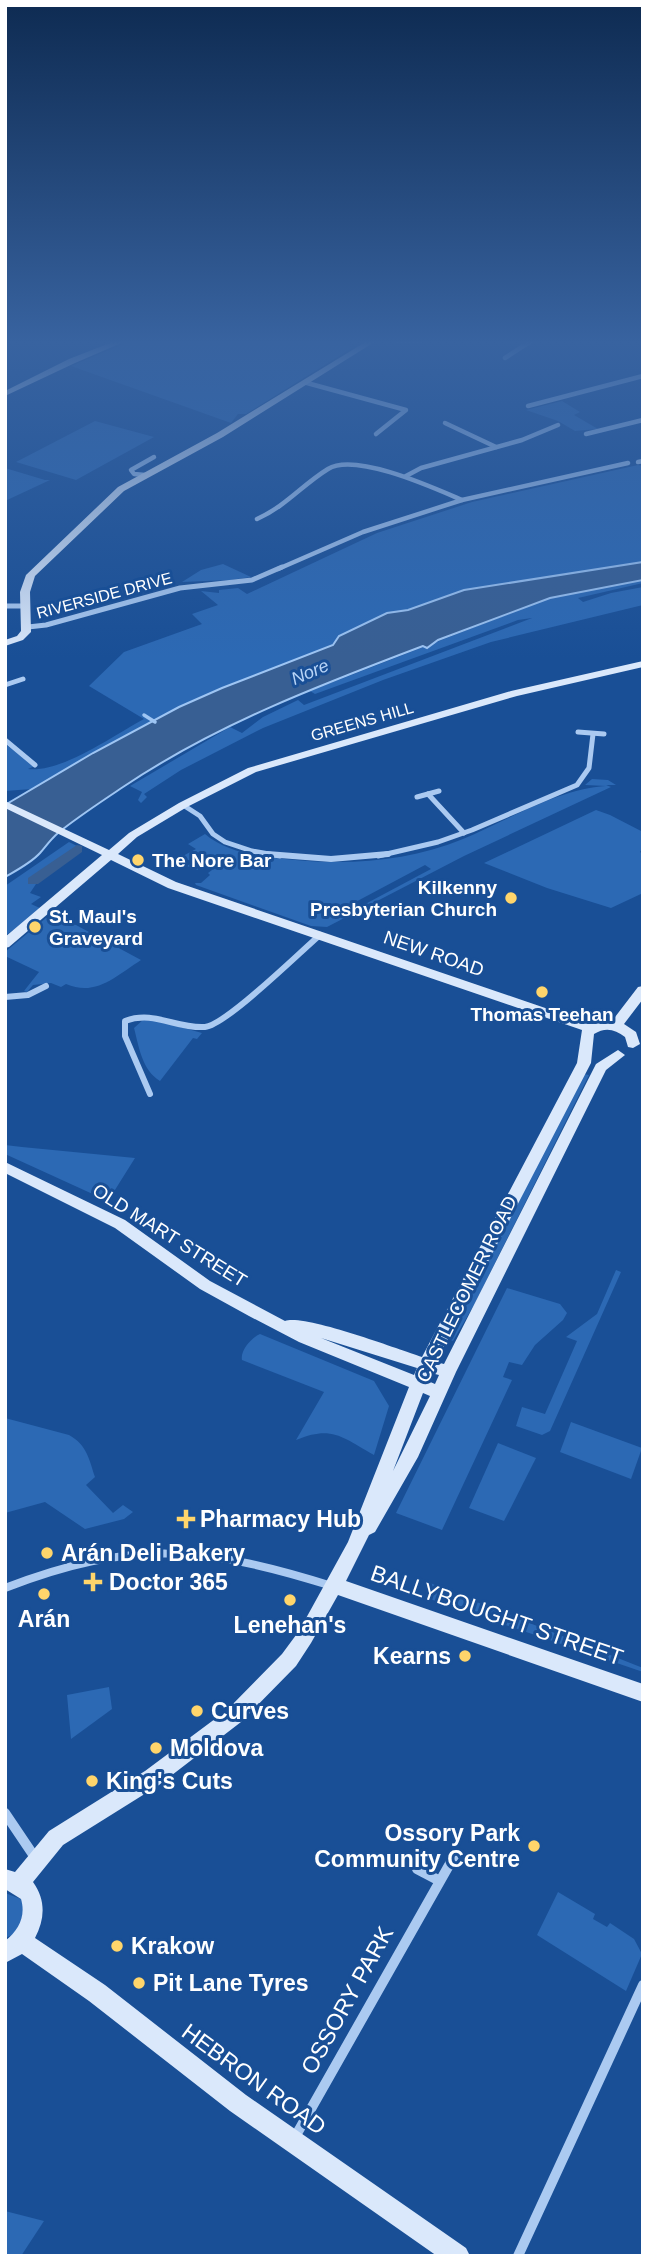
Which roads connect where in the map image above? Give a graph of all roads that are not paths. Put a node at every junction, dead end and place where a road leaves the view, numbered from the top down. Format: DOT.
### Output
graph roads {
  1 [pos="198,447"];
  2 [pos="496,447"];
  3 [pos="154,457"];
  4 [pos="628,463"];
  5 [pos="145,475"];
  6 [pos="406,476"];
  7 [pos="462,500"];
  8 [pos="257,519"];
  9 [pos="5,606"];
  10 [pos="25,606"];
  11 [pos="27,627"];
  12 [pos="5,643"];
  13 [pos="643,664"];
  14 [pos="23,679"];
  15 [pos="7,684"];
  16 [pos="578,732"];
  17 [pos="593,734"];
  18 [pos="604,734"];
  19 [pos="5,740"];
  20 [pos="35,765"];
  21 [pos="439,791"];
  22 [pos="428,794"];
  23 [pos="417,797"];
  24 [pos="5,804"];
  25 [pos="183,805"];
  26 [pos="464,833"];
  27 [pos="108,854"];
  28 [pos="320,935"];
  29 [pos="5,944"];
  30 [pos="46,986"];
  31 [pos="643,990"];
  32 [pos="5,997"];
  33 [pos="615,1026"];
  34 [pos="590,1036"];
  35 [pos="638,1044"];
  36 [pos="618,1055"];
  37 [pos="150,1094"];
  38 [pos="5,1167"];
  39 [pos="275,1322"];
  40 [pos="426,1365"];
  41 [pos="448,1372"];
  42 [pos="418,1386"];
  43 [pos="440,1392"];
  44 [pos="356,1545"];
  45 [pos="334,1586"];
  46 [pos="5,1588"];
  47 [pos="643,1693"];
  48 [pos="5,1814"];
  49 [pos="456,1853"];
  50 [pos="37,1859"];
  51 [pos="417,1869"];
  52 [pos="438,1880"];
  53 [pos="12,1881"];
  54 [pos="14,1947"];
  55 [pos="643,1985"];
  56 [pos="293,2141"];
  57 [pos="458,2256"];
  58 [pos="518,2256"];
  1 -- 5 [label="main road"];
  2 -- 6 [label="street"];
  3 -- 5 [label="street"];
  4 -- 7 [label="street, RIVERSIDE DRIVE"];
  5 -- 10 [label="main road"];
  6 -- 7 [label="street"];
  6 -- 8 [label="street"];
  7 -- 11 [label="street, RIVERSIDE DRIVE"];
  9 -- 10 [label="street"];
  10 -- 11 [label="main road"];
  11 -- 12 [label="main road"];
  13 -- 25 [label="main road, GREENS HILL"];
  14 -- 15 [label="street"];
  16 -- 17 [label="street"];
  17 -- 18 [label="street"];
  17 -- 26 [label="street"];
  19 -- 20 [label="street"];
  21 -- 22 [label="street"];
  22 -- 23 [label="street"];
  22 -- 26 [label="street"];
  24 -- 27 [label="main road, NEW ROAD"];
  25 -- 26 [label="street"];
  25 -- 27 [label="main road, GREENS HILL"];
  27 -- 28 [label="main road, NEW ROAD"];
  27 -- 29 [label="main road, GREENS HILL"];
  28 -- 34 [label="main road, NEW ROAD"];
  28 -- 37 [label="street"];
  30 -- 32 [label="street"];
  31 -- 33 [label="main road"];
  33 -- 34 [label="main road"];
  33 -- 35 [label="main road"];
  34 -- 36 [label="main road, NEW ROAD"];
  34 -- 40 [label="main road, CASTLECOMER ROAD"];
  35 -- 36 [label="main road, CASTLECOMER ROAD"];
  36 -- 41 [label="main road, CASTLECOMER ROAD"];
  38 -- 39 [label="main road, OLD MART STREET"];
  39 -- 40 [label="main road, OLD MART STREET"];
  39 -- 42 [label="main road, OLD MART STREET"];
  40 -- 41 [label="main road, OLD MART STREET"];
  40 -- 42 [label="main road, CASTLECOMER ROAD"];
  41 -- 43 [label="main road, CASTLECOMER ROAD"];
  42 -- 43 [label="main road, OLD MART STREET"];
  42 -- 44 [label="main road, CASTLECOMER ROAD"];
  43 -- 44 [label="main road, CASTLECOMER ROAD"];
  44 -- 45 [label="main road, CASTLECOMER ROAD"];
  45 -- 46 [label="street"];
  45 -- 47 [label="main road, BALLYBOUGHT STREET"];
  45 -- 50 [label="main road, CASTLECOMER ROAD"];
  48 -- 50 [label="street"];
  49 -- 52 [label="street, OSSORY PARK"];
  50 -- 53 [label="main road, CASTLECOMER ROAD"];
  51 -- 52 [label="street"];
  52 -- 56 [label="street, OSSORY PARK"];
  53 -- 54 [label="main road"];
  54 -- 56 [label="main road, HEBRON ROAD"];
  55 -- 58 [label="street"];
  56 -- 57 [label="main road, HEBRON ROAD"];
}
